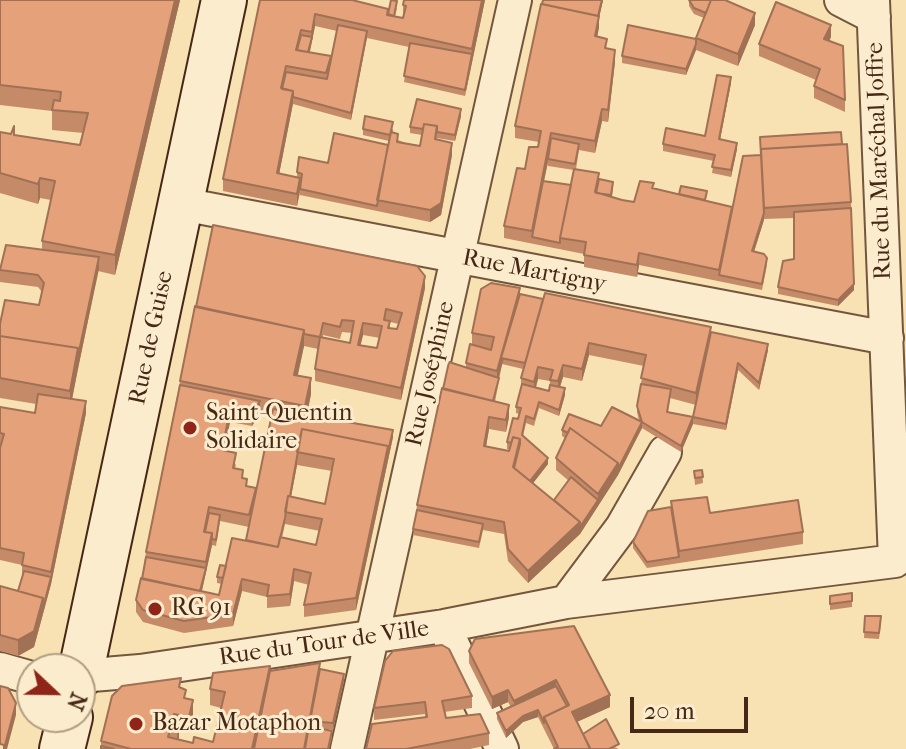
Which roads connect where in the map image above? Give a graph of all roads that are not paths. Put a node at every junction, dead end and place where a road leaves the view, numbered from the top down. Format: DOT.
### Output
graph roads {
  1 [pos="224,0"];
  2 [pos="515,0"];
  3 [pos="841,0"];
  4 [pos="874,9"];
  5 [pos="182,204"];
  6 [pos="457,257"];
  7 [pos="887,338"];
  8 [pos="665,452"];
  9 [pos="895,561"];
  10 [pos="566,602"];
  11 [pos="444,626"];
  12 [pos="372,636"];
  13 [pos="85,653"];
  14 [pos="96,675"];
  15 [pos="347,749"];
  16 [pos="502,749"];
  1 -- 5 [label="main road, Rue de Guise"];
  2 -- 6 [label="street, Rue Joséphine"];
  3 -- 4 [label="street"];
  4 -- 7 [label="street, Rue du Maréchal Joffre"];
  5 -- 6 [label="street, Rue Martigny"];
  5 -- 13 [label="main road, Rue de Guise"];
  6 -- 7 [label="street, Rue Martigny"];
  6 -- 12 [label="street, Rue Joséphine"];
  7 -- 9 [label="street, Rue du Maréchal Joffre"];
  8 -- 10 [label="street"];
  9 -- 10 [label="street, Rue du Tour de Ville"];
  10 -- 11 [label="street, Rue du Tour de Ville"];
  11 -- 12 [label="street, Rue du Tour de Ville"];
  11 -- 16 [label="street"];
  12 -- 14 [label="street, Rue du Tour de Ville"];
  12 -- 15 [label="street, Rue Joséphine"];
}
